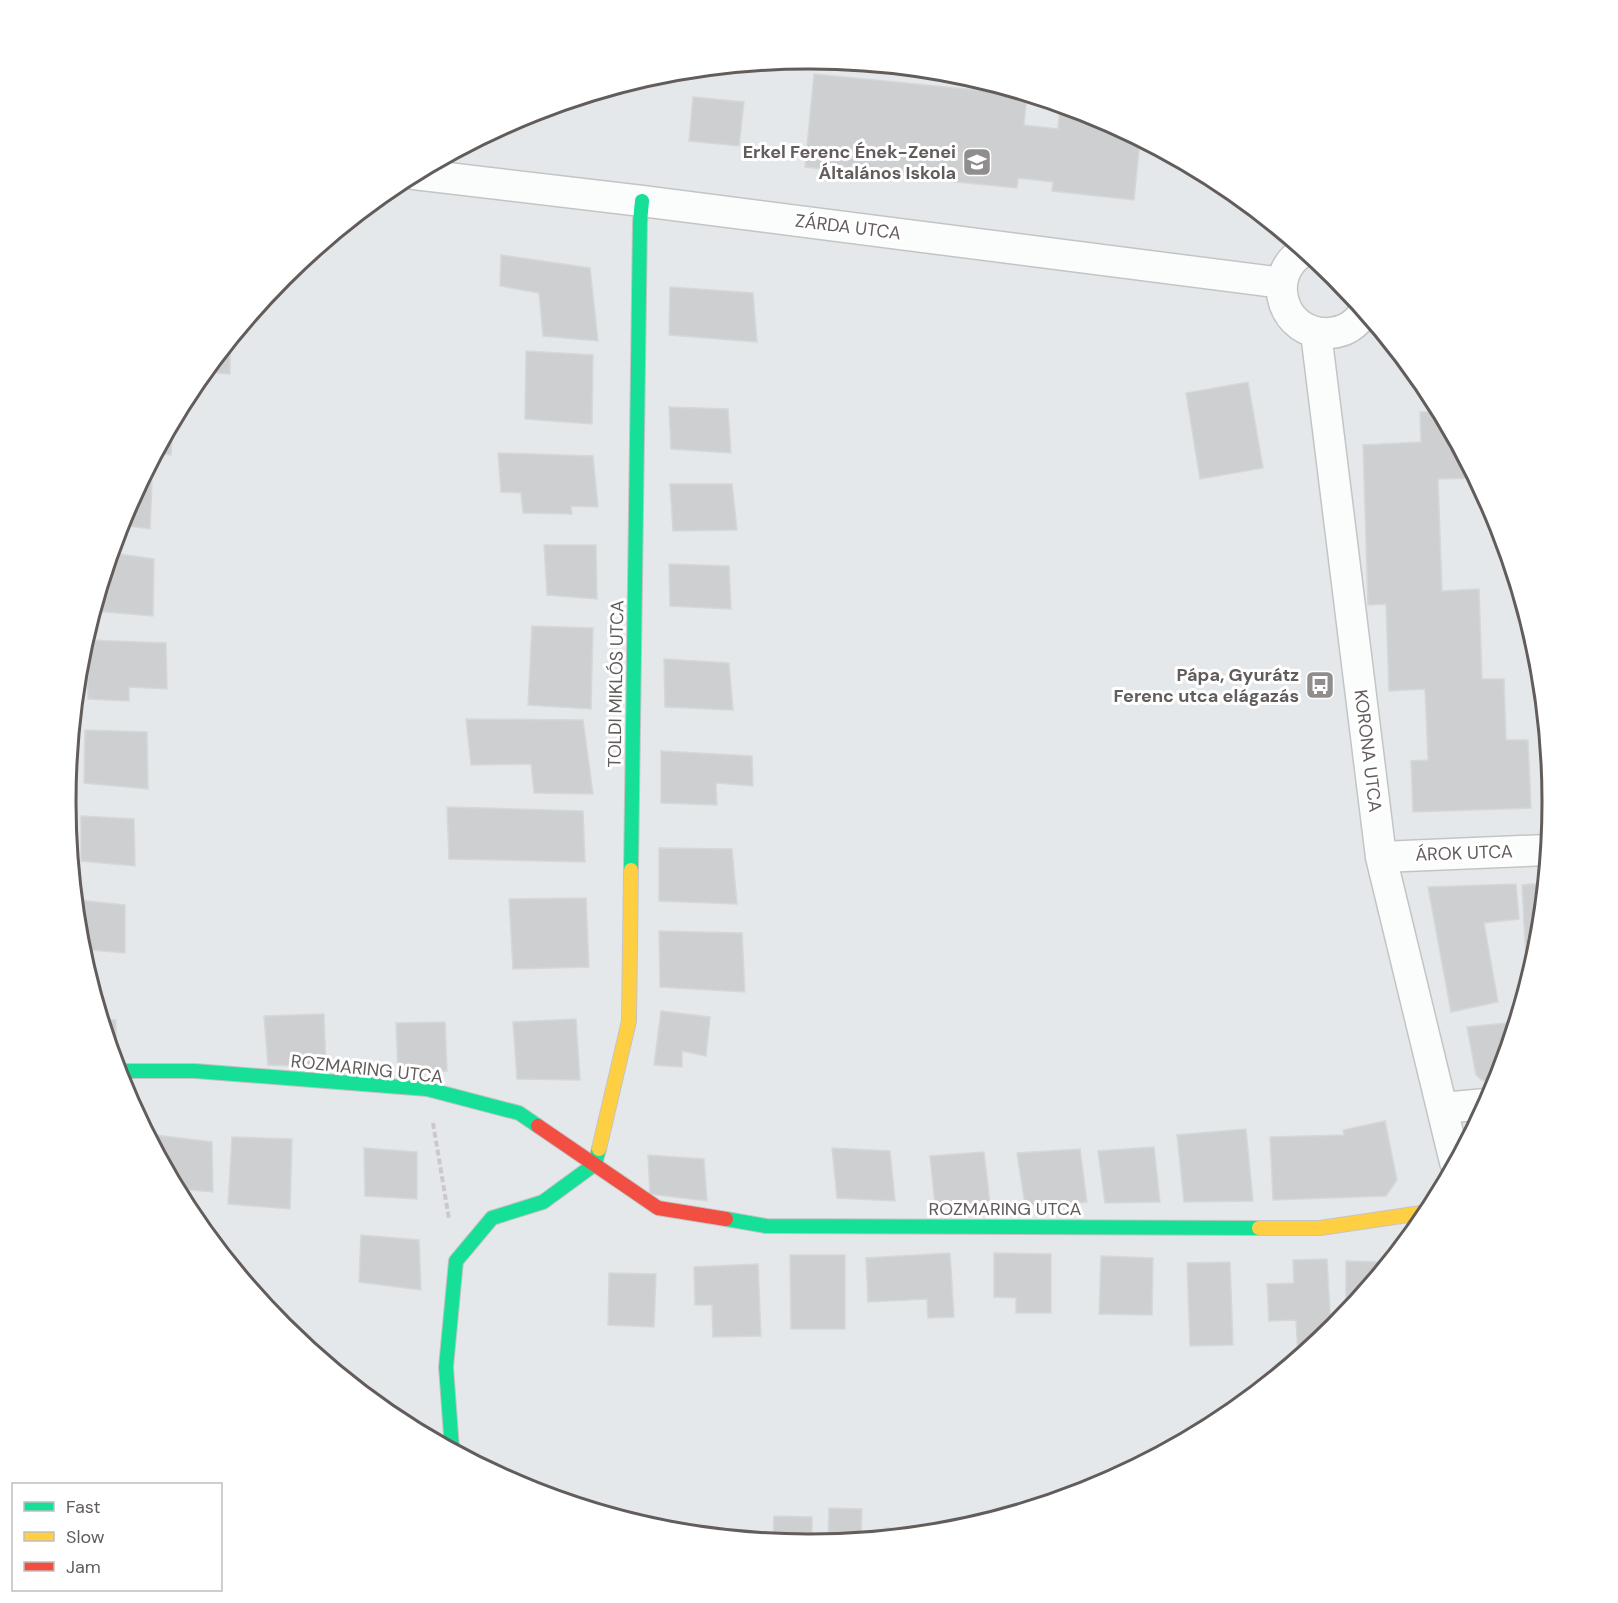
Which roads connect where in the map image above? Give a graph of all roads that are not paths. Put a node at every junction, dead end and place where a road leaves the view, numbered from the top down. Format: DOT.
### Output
graph roads {
  1 [pos="429,176"];
  2 [pos="642,201"];
  3 [pos="1298,256"];
  4 [pos="1282,283"];
  5 [pos="1359,318"];
  6 [pos="1316,333"];
  7 [pos="1540,850"];
  8 [pos="1381,856"];
  9 [pos="128,1071"];
  10 [pos="1475,1105"];
  11 [pos="1442,1108"];
  12 [pos="1452,1151"];
  13 [pos="595,1164"];
  14 [pos="1414,1214"];
  15 [pos="451,1440"];
  1 -- 2 [label="street, ZÁRDA UTCA"];
  2 -- 4 [label="street, ZÁRDA UTCA"];
  2 -- 13 [label="street, TOLDI MIKLÓS UTCA"];
  3 -- 4 [label="street"];
  4 -- 6 [label="street"];
  5 -- 6 [label="street"];
  6 -- 8 [label="street, KORONA UTCA"];
  7 -- 8 [label="street, ÁROK UTCA"];
  8 -- 11 [label="street, KORONA UTCA"];
  9 -- 13 [label="street, ROZMARING UTCA"];
  10 -- 11 [label="street"];
  11 -- 12 [label="street, KORONA UTCA"];
  13 -- 14 [label="street, ROZMARING UTCA"];
  13 -- 15 [label="street"];
}
